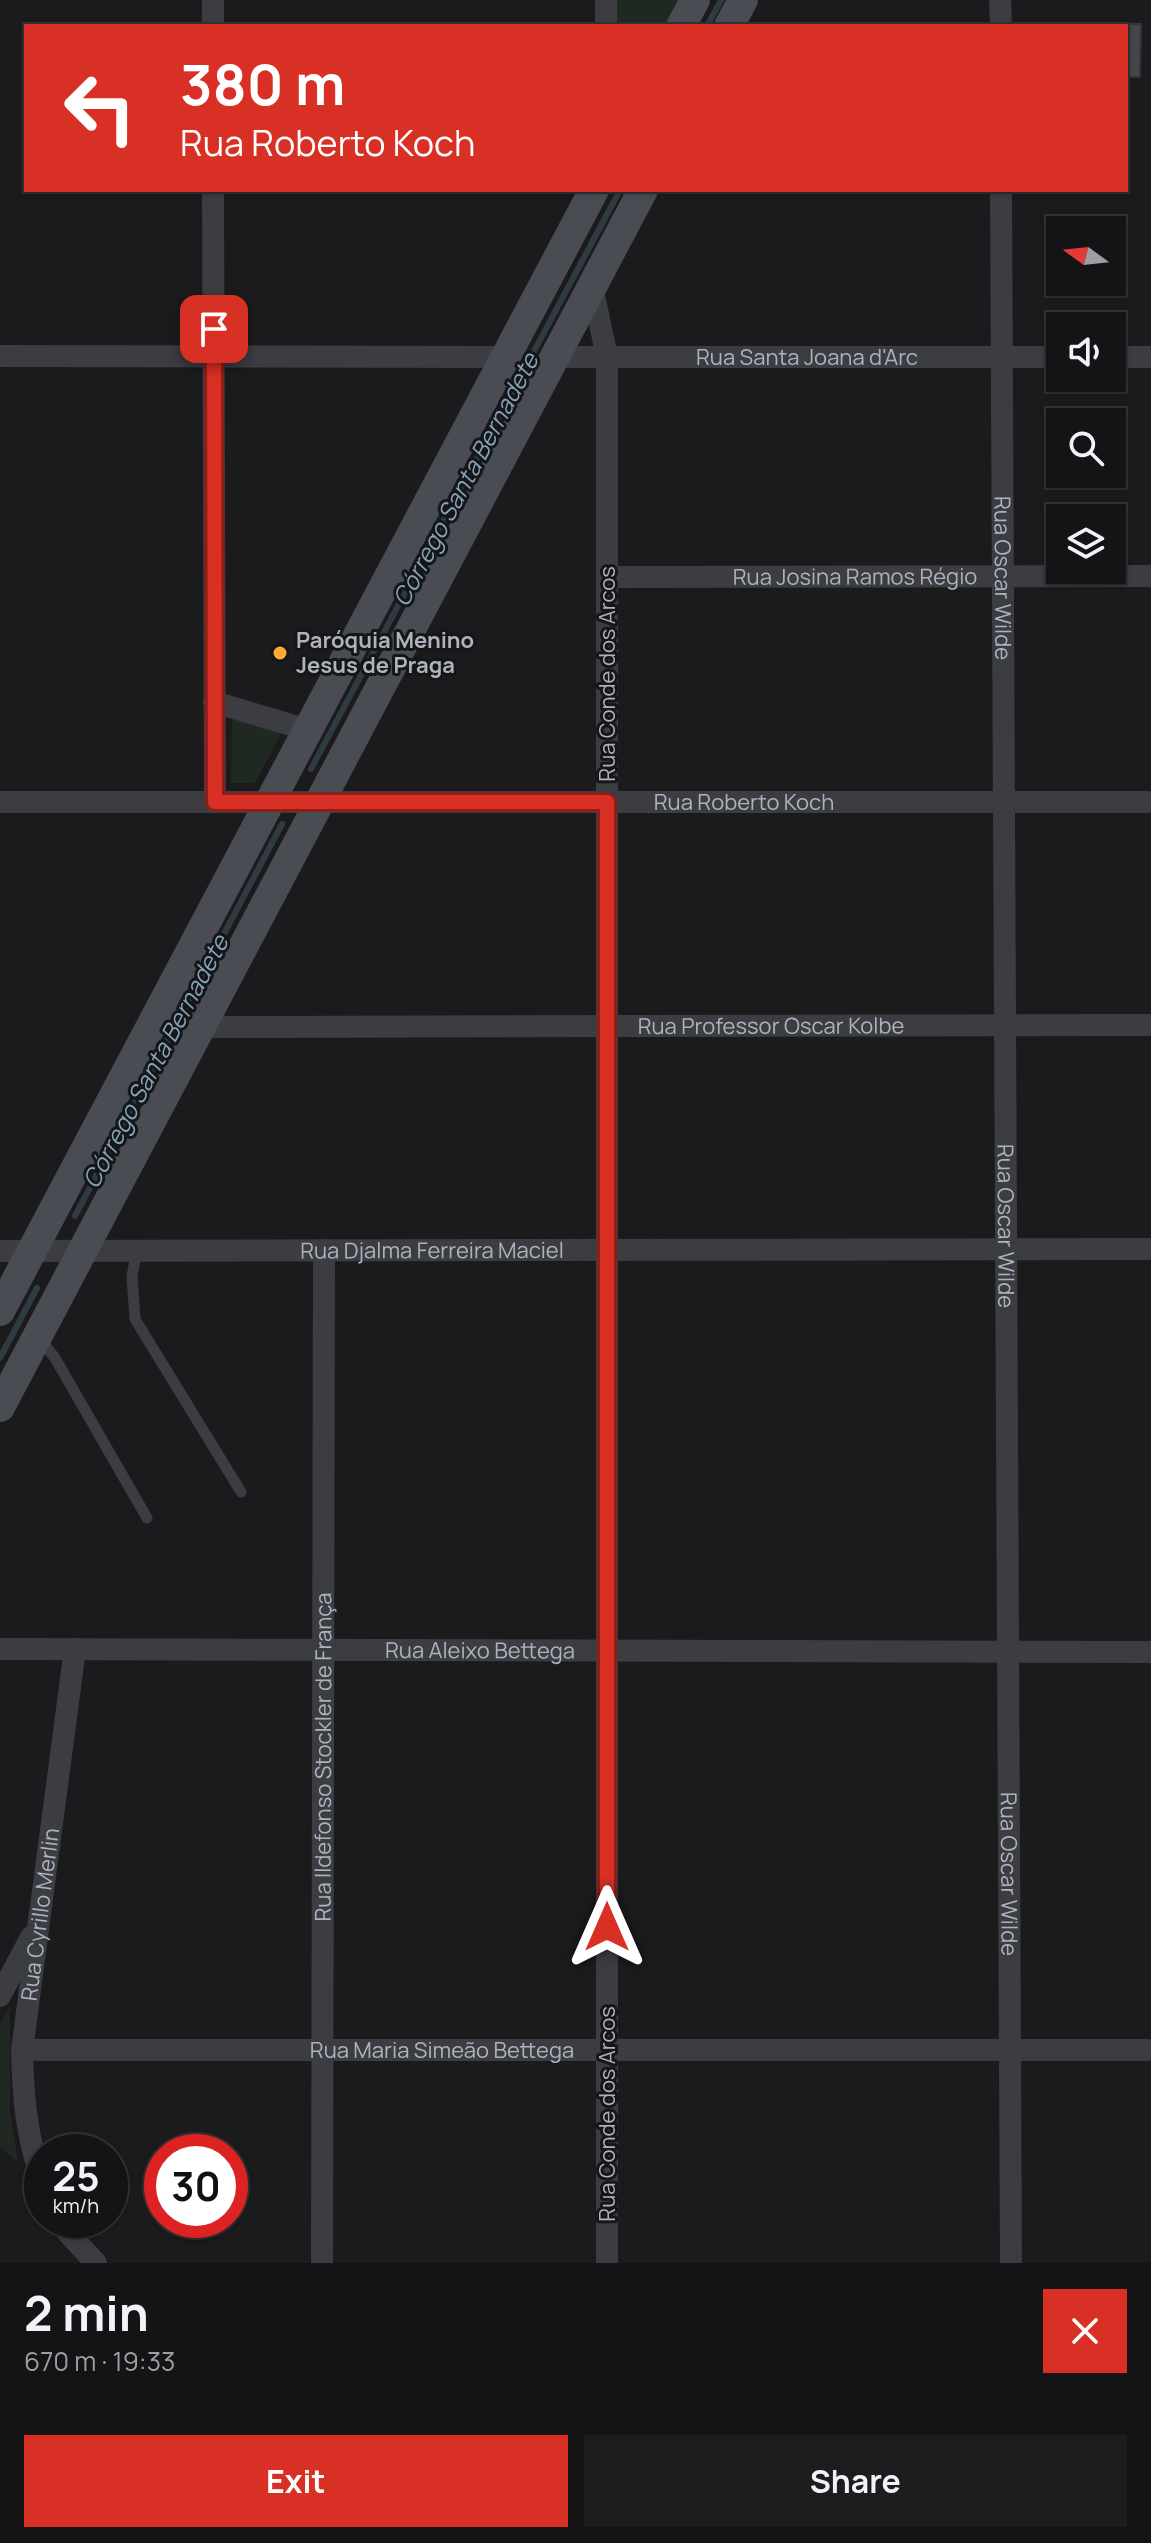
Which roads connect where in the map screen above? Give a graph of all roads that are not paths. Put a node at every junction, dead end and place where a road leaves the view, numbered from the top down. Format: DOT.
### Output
graph roads {
  1 [pos="213,0"];
  2 [pos="606,0"];
  3 [pos="695,0"];
  4 [pos="743,0"];
  5 [pos="1000,0"];
  6 [pos="213,24"];
  7 [pos="606,24"];
  8 [pos="682,24"];
  9 [pos="730,24"];
  10 [pos="1001,24"];
  11 [pos="213,192"];
  12 [pos="593,192"];
  13 [pos="642,192"];
  14 [pos="1001,192"];
  15 [pos="592,286"];
  16 [pos="0,356"];
  17 [pos="214,357"];
  18 [pos="507,357"];
  19 [pos="555,357"];
  20 [pos="607,357"];
  21 [pos="1002,357"];
  22 [pos="1046,357"];
  23 [pos="1126,357"];
  24 [pos="1151,357"];
  25 [pos="1003,576"];
  26 [pos="1151,576"];
  27 [pos="607,577"];
  28 [pos="214,702"];
  29 [pos="308,730"];
  30 [pos="0,802"];
  31 [pos="215,802"];
  32 [pos="269,802"];
  33 [pos="319,802"];
  34 [pos="607,802"];
  35 [pos="1004,802"];
  36 [pos="1151,802"];
  37 [pos="1005,1025"];
  38 [pos="1151,1025"];
  39 [pos="607,1026"];
  40 [pos="201,1027"];
  41 [pos="1006,1249"];
  42 [pos="1151,1249"];
  43 [pos="137,1250"];
  44 [pos="324,1250"];
  45 [pos="607,1250"];
  46 [pos="0,1251"];
  47 [pos="32,1251"];
  48 [pos="83,1251"];
  49 [pos="0,1311"];
  50 [pos="37,1336"];
  51 [pos="0,1407"];
  52 [pos="241,1492"];
  53 [pos="147,1518"];
  54 [pos="0,1649"];
  55 [pos="75,1649"];
  56 [pos="323,1650"];
  57 [pos="607,1651"];
  58 [pos="1008,1652"];
  59 [pos="1151,1652"];
  60 [pos="38,1924"];
  61 [pos="0,1996"];
  62 [pos="22,2050"];
  63 [pos="322,2050"];
  64 [pos="607,2050"];
  65 [pos="1010,2050"];
  66 [pos="1151,2050"];
  67 [pos="30,2134"];
  68 [pos="73,2238"];
  69 [pos="96,2263"];
  70 [pos="322,2263"];
  71 [pos="607,2263"];
  72 [pos="1011,2263"];
  1 -- 6 [label="street"];
  2 -- 7 [label="street"];
  3 -- 8 [label="main road"];
  4 -- 9 [label="main road"];
  5 -- 10 [label="street"];
  11 -- 17 [label="street"];
  12 -- 18 [label="main road"];
  13 -- 15 [label="main road"];
  14 -- 21 [label="street, Rua Oscar Wilde"];
  15 -- 19 [label="main road"];
  15 -- 20 [label="street, Rua Conde dos Arcos"];
  16 -- 17 [label="street"];
  17 -- 18 [label="street"];
  17 -- 28 [label="street"];
  18 -- 29 [label="main road"];
  19 -- 20 [label="street, Rua Santa Joana d'Arc"];
  19 -- 33 [label="main road"];
  20 -- 21 [label="street, Rua Santa Joana d'Arc"];
  20 -- 27 [label="street, Rua Conde dos Arcos"];
  21 -- 22 [label="street, Rua Santa Joana d'Arc"];
  21 -- 25 [label="street, Rua Oscar Wilde"];
  23 -- 24 [label="street"];
  25 -- 26 [label="street, Rua Josina Ramos Régio"];
  25 -- 27 [label="street, Rua Josina Ramos Régio"];
  25 -- 35 [label="street, Rua Oscar Wilde"];
  27 -- 34 [label="street, Rua Conde dos Arcos"];
  28 -- 29 [label="street"];
  28 -- 31 [label="street"];
  29 -- 32 [label="main road"];
  30 -- 31 [label="street, Rua Roberto Koch"];
  31 -- 32 [label="street, Rua Roberto Koch"];
  32 -- 33 [label="street, Rua Roberto Koch"];
  32 -- 47 [label="main road"];
  33 -- 34 [label="street, Rua Roberto Koch"];
  33 -- 40 [label="main road"];
  34 -- 35 [label="street, Rua Roberto Koch"];
  34 -- 39 [label="street, Rua Conde dos Arcos"];
  35 -- 36 [label="street, Rua Roberto Koch"];
  35 -- 37 [label="street, Rua Oscar Wilde"];
  37 -- 38 [label="street, Rua Professor Oscar Kolbe"];
  37 -- 39 [label="street, Rua Professor Oscar Kolbe"];
  37 -- 41 [label="street, Rua Oscar Wilde"];
  39 -- 40 [label="street, Rua Professor Oscar Kolbe"];
  39 -- 45 [label="street, Rua Conde dos Arcos"];
  40 -- 48 [label="main road"];
  41 -- 42 [label="street, Rua Djalma Ferreira Maciel"];
  41 -- 45 [label="street, Rua Djalma Ferreira Maciel"];
  41 -- 58 [label="street, Rua Oscar Wilde"];
  43 -- 44 [label="street, Rua Djalma Ferreira Maciel"];
  43 -- 48 [label="street, Rua Djalma Ferreira Maciel"];
  43 -- 52 [label="lane"];
  44 -- 45 [label="street, Rua Djalma Ferreira Maciel"];
  44 -- 56 [label="street, Rua Ildefonso Stockler de França"];
  45 -- 57 [label="street, Rua Conde dos Arcos"];
  46 -- 47 [label="street, Rua Djalma Ferreira Maciel"];
  47 -- 48 [label="street, Rua Djalma Ferreira Maciel"];
  47 -- 49 [label="main road"];
  48 -- 50 [label="main road"];
  50 -- 51 [label="main road"];
  50 -- 53 [label="lane"];
  54 -- 55 [label="street, Rua Aleixo Bettega"];
  55 -- 56 [label="street, Rua Aleixo Bettega"];
  55 -- 60 [label="street, Rua Cyrillo Merlin"];
  56 -- 57 [label="street, Rua Aleixo Bettega"];
  56 -- 63 [label="street, Rua Ildefonso Stockler de França"];
  57 -- 58 [label="street, Rua Aleixo Bettega"];
  57 -- 64 [label="street, Rua Conde dos Arcos"];
  58 -- 59 [label="street, Rua Aleixo Bettega"];
  58 -- 65 [label="street, Rua Oscar Wilde"];
  60 -- 61 [label="street"];
  60 -- 62 [label="street, Rua Cyrillo Merlin"];
  62 -- 63 [label="street, Rua Maria Simeão Bettega"];
  62 -- 67 [label="street, Rua Cyrillo Merlin"];
  63 -- 64 [label="street, Rua Maria Simeão Bettega"];
  63 -- 70 [label="street, Rua Ildefonso Stockler de França"];
  64 -- 65 [label="street, Rua Maria Simeão Bettega"];
  64 -- 71 [label="street, Rua Conde dos Arcos"];
  65 -- 66 [label="street, Rua Maria Simeão Bettega"];
  65 -- 72 [label="street, Rua Oscar Wilde"];
  68 -- 69 [label="street"];
}
